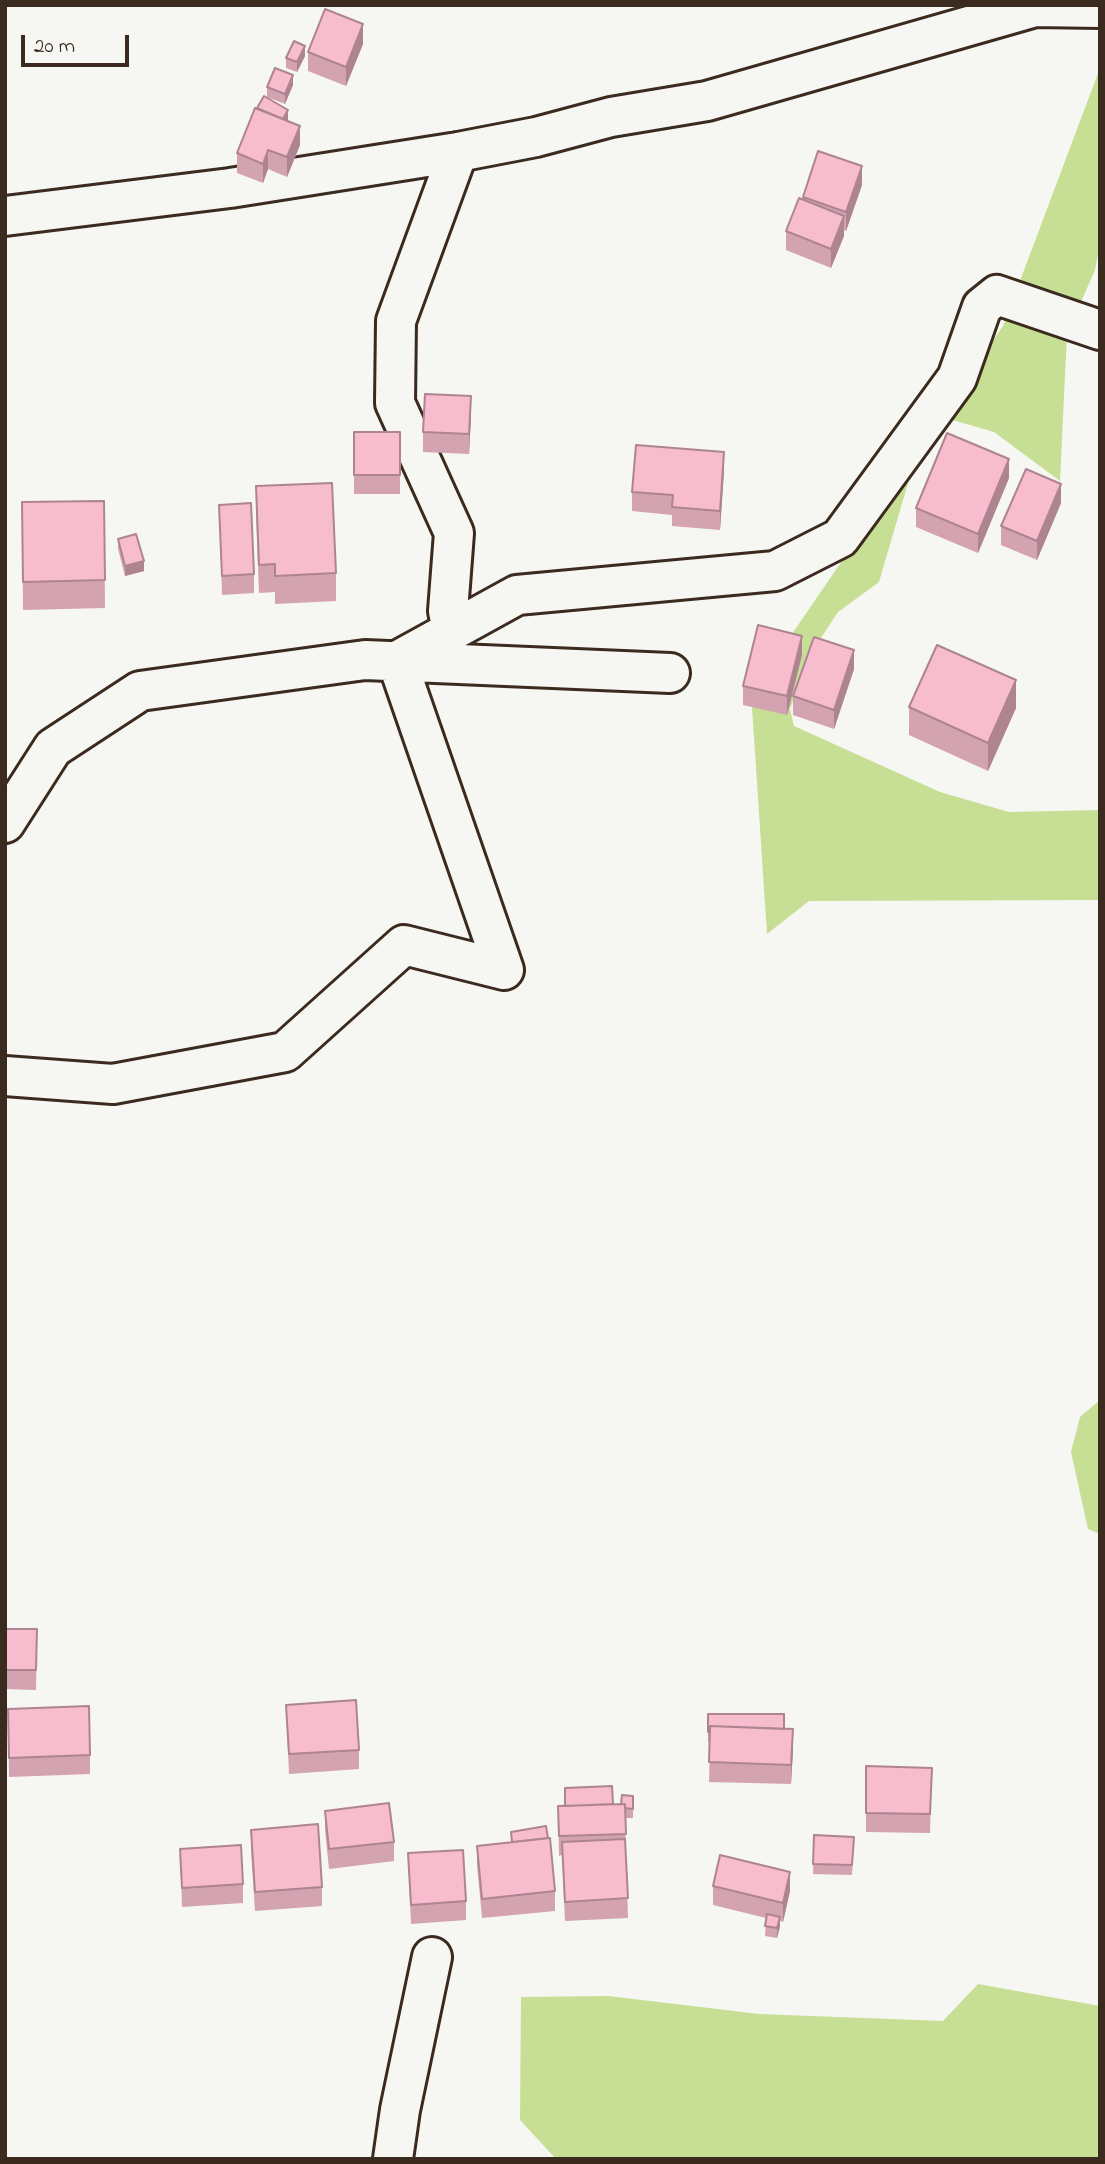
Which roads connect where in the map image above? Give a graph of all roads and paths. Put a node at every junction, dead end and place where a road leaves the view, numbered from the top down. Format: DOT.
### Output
graph roads {
  1 [pos="1100,8"];
  2 [pos="458,152"];
  3 [pos="5,215"];
  4 [pos="1100,330"];
  5 [pos="452,631"];
  6 [pos="397,661"];
  7 [pos="670,673"];
  8 [pos="5,823"];
  9 [pos="5,1076"];
  10 [pos="432,1957"];
  11 [pos="393,2159"];
  1 -- 2 [label="street"];
  2 -- 3 [label="street"];
  2 -- 5 [label="street"];
  4 -- 5 [label="street"];
  5 -- 6 [label="street"];
  6 -- 7 [label="street"];
  6 -- 8 [label="street"];
  6 -- 9 [label="street"];
  10 -- 11 [label="street"];
}
